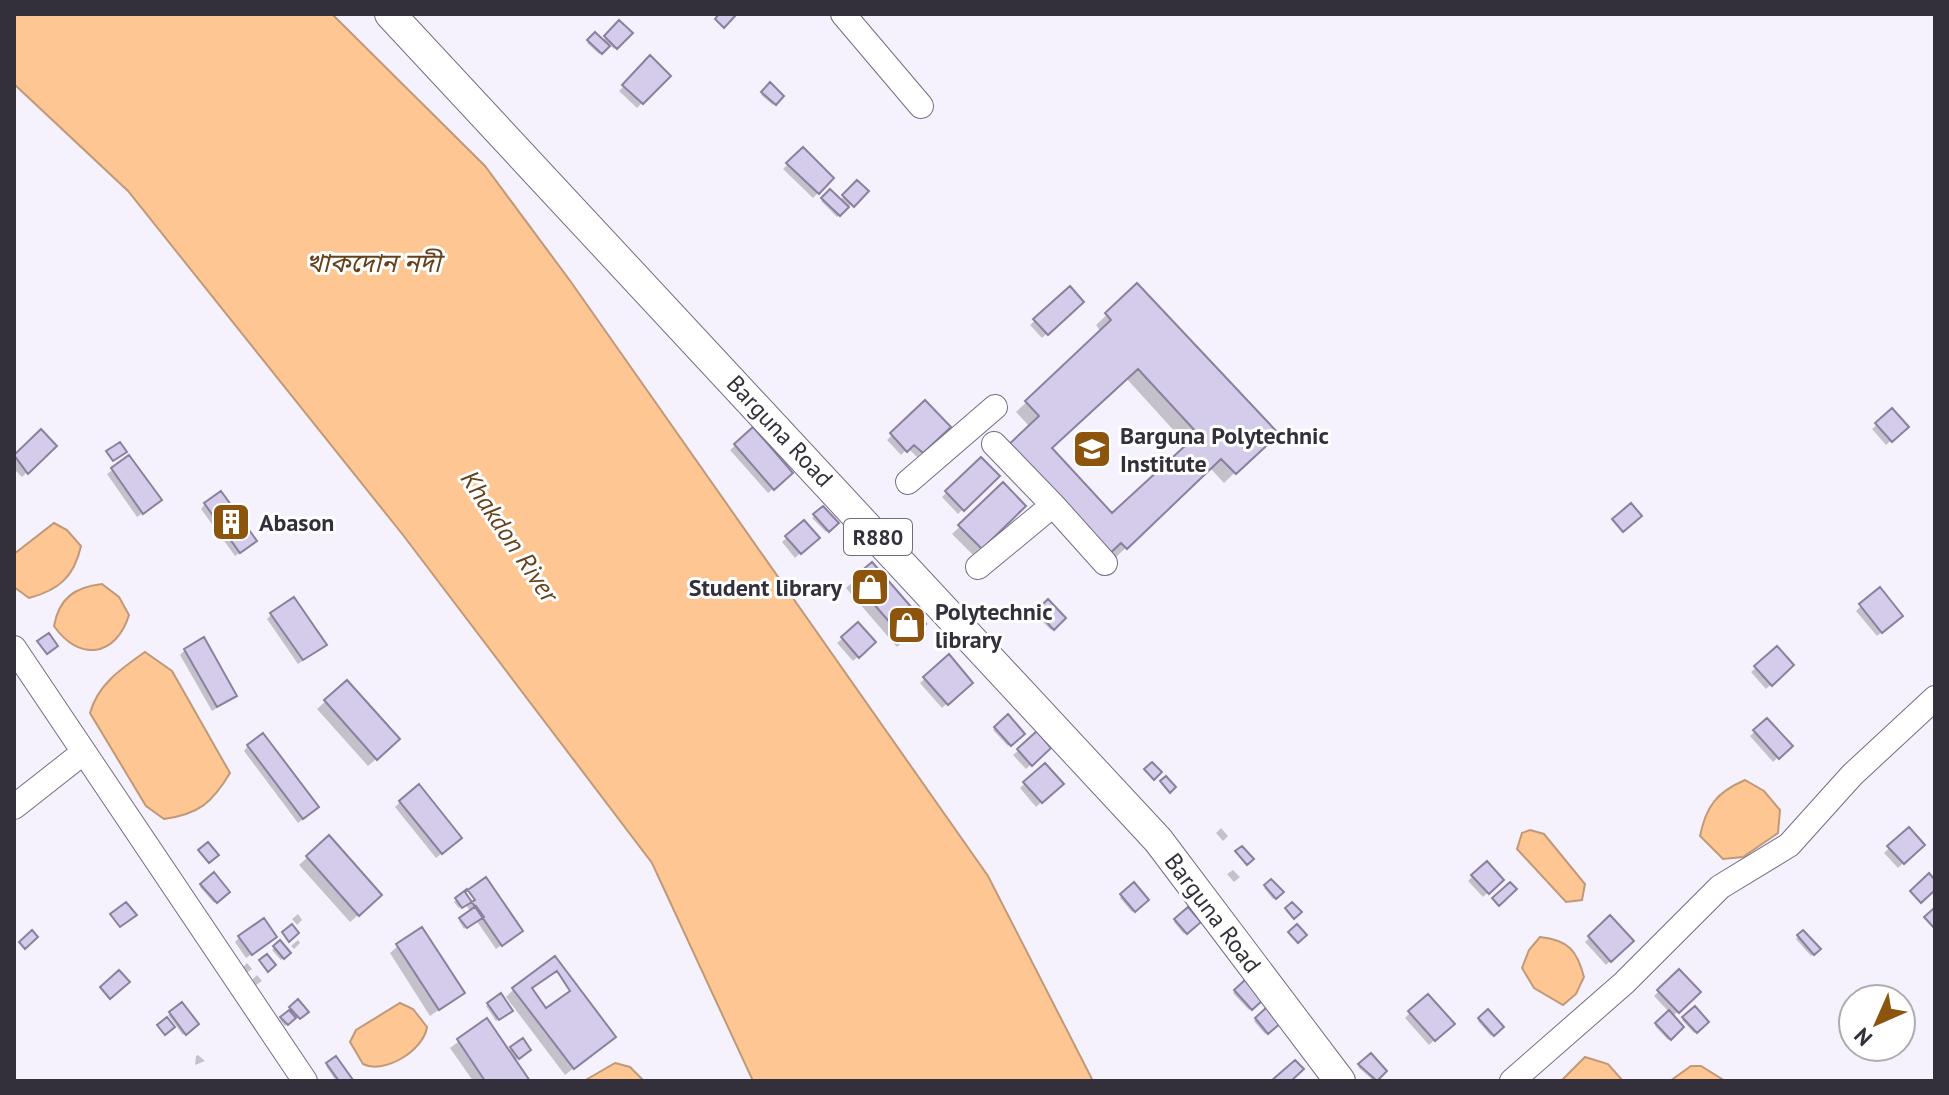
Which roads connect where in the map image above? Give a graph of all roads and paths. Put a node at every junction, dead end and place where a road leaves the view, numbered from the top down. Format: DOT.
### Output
graph roads {
  1 [pos="390,14"];
  2 [pos="843,14"];
  3 [pos="921,106"];
  4 [pos="995,407"];
  5 [pos="994,444"];
  6 [pos="908,482"];
  7 [pos="1053,505"];
  8 [pos="1105,563"];
  9 [pos="978,567"];
  10 [pos="14,648"];
  11 [pos="1935,698"];
  12 [pos="84,752"];
  13 [pos="14,807"];
  14 [pos="305,1081"];
  15 [pos="1340,1081"];
  16 [pos="1512,1081"];
  1 -- 15 [label="main road, Barguna Road / R880"];
  2 -- 3 [label="street"];
  4 -- 6 [label="street"];
  5 -- 7 [label="street"];
  7 -- 8 [label="street"];
  7 -- 9 [label="street"];
  10 -- 12 [label="street"];
  11 -- 16 [label="street"];
  12 -- 13 [label="street"];
  12 -- 14 [label="street"];
}
